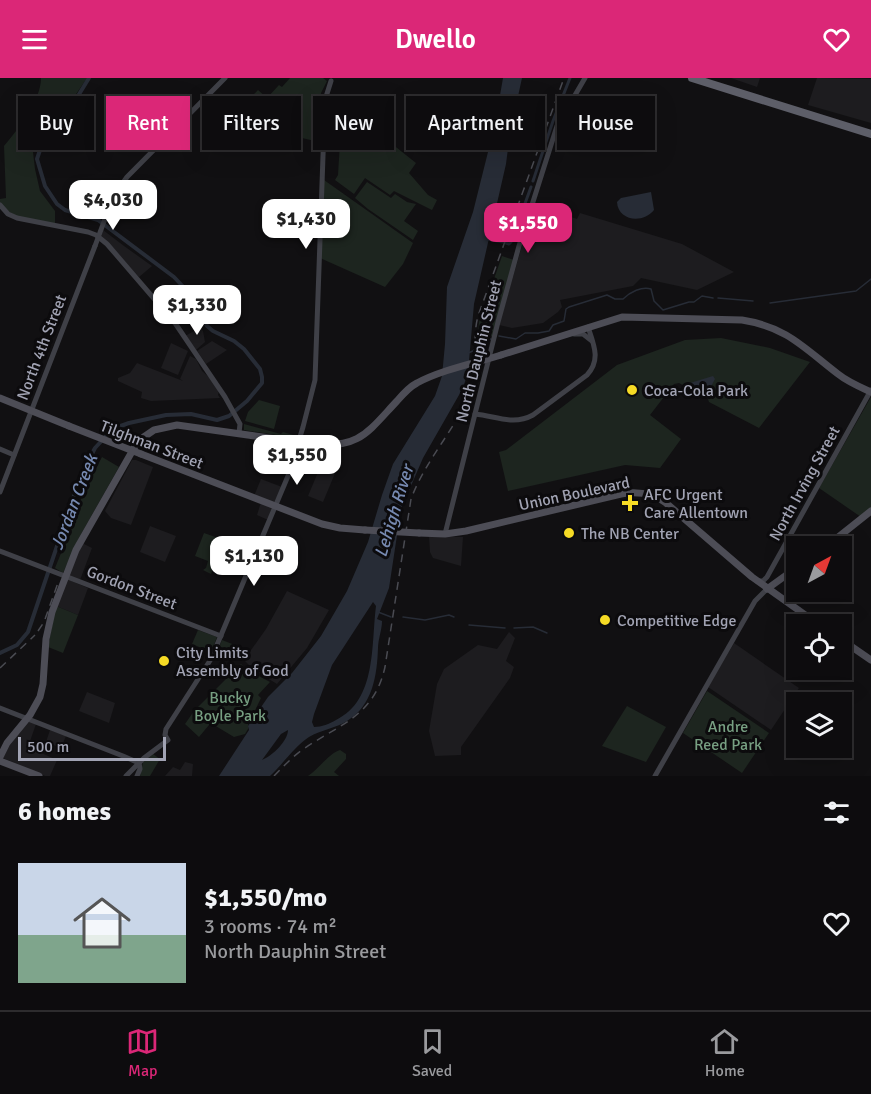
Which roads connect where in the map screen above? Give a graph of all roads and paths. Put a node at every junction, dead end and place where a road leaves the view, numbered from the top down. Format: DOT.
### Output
graph roads {
  1 [pos="225,78"];
  2 [pos="585,78"];
  3 [pos="692,78"];
  4 [pos="706,78"];
  5 [pos="332,80"];
  6 [pos="871,132"];
  7 [pos="0,206"];
  8 [pos="0,215"];
  9 [pos="17,218"];
  10 [pos="602,322"];
  11 [pos="588,327"];
  12 [pos="561,335"];
  13 [pos="593,342"];
  14 [pos="871,392"];
  15 [pos="0,399"];
  16 [pos="31,411"];
  17 [pos="476,414"];
  18 [pos="239,433"];
  19 [pos="299,442"];
  20 [pos="0,449"];
  21 [pos="14,455"];
  22 [pos="0,492"];
  23 [pos="278,507"];
  24 [pos="871,512"];
  25 [pos="364,530"];
  26 [pos="445,534"];
  27 [pos="841,536"];
  28 [pos="0,551"];
  29 [pos="786,574"];
  30 [pos="65,576"];
  31 [pos="763,586"];
  32 [pos="755,601"];
  33 [pos="804,614"];
  34 [pos="220,636"];
  35 [pos="852,647"];
  36 [pos="871,660"];
  37 [pos="0,708"];
  38 [pos="27,719"];
  39 [pos="0,759"];
  40 [pos="139,764"];
  41 [pos="39,776"];
  42 [pos="126,776"];
  43 [pos="137,776"];
  44 [pos="655,776"];
  1 -- 16 [label="street, North 4th Street, bridge"];
  2 -- 17 [label="street, North Dauphin Street"];
  3 -- 6 [label="highway"];
  4 -- 6 [label="highway"];
  5 -- 19 [label="street"];
  7 -- 9 [label="street"];
  8 -- 9 [label="street"];
  9 -- 18 [label="street"];
  10 -- 11 [label="main road"];
  10 -- 13 [label="street"];
  10 -- 14 [label="main road"];
  11 -- 12 [label="main road"];
  11 -- 13 [label="street"];
  12 -- 13 [label="street"];
  12 -- 19 [label="main road, bridge"];
  13 -- 17 [label="street"];
  14 -- 31 [label="street, North Irving Street"];
  15 -- 16 [label="main road, Tilghman Street"];
  16 -- 21 [label="street, North 4th Street"];
  16 -- 23 [label="main road, Tilghman Street, bridge"];
  17 -- 26 [label="street, North Dauphin Street"];
  18 -- 19 [label="main road"];
  18 -- 30 [label="main road"];
  19 -- 23 [label="street"];
  20 -- 21 [label="street"];
  21 -- 22 [label="street, North 4th Street"];
  23 -- 25 [label="main road, Tilghman Street"];
  23 -- 34 [label="street"];
  24 -- 27 [label="main road"];
  25 -- 26 [label="main road, Union Boulevard, bridge"];
  26 -- 31 [label="main road, Union Boulevard"];
  28 -- 30 [label="street, Gordon Street"];
  29 -- 31 [label="main road"];
  30 -- 34 [label="street, Gordon Street"];
  30 -- 38 [label="main road"];
  31 -- 32 [label="street, North Irving Street"];
  31 -- 32 [label="street"];
  31 -- 33 [label="main road, Union Boulevard"];
  32 -- 44 [label="street, North Irving Street"];
  34 -- 40 [label="street"];
  35 -- 36 [label="main road"];
  37 -- 38 [label="street"];
  38 -- 39 [label="main road"];
  38 -- 40 [label="street"];
  39 -- 41 [label="main road"];
  40 -- 42 [label="street"];
  40 -- 43 [label="street"];
}
